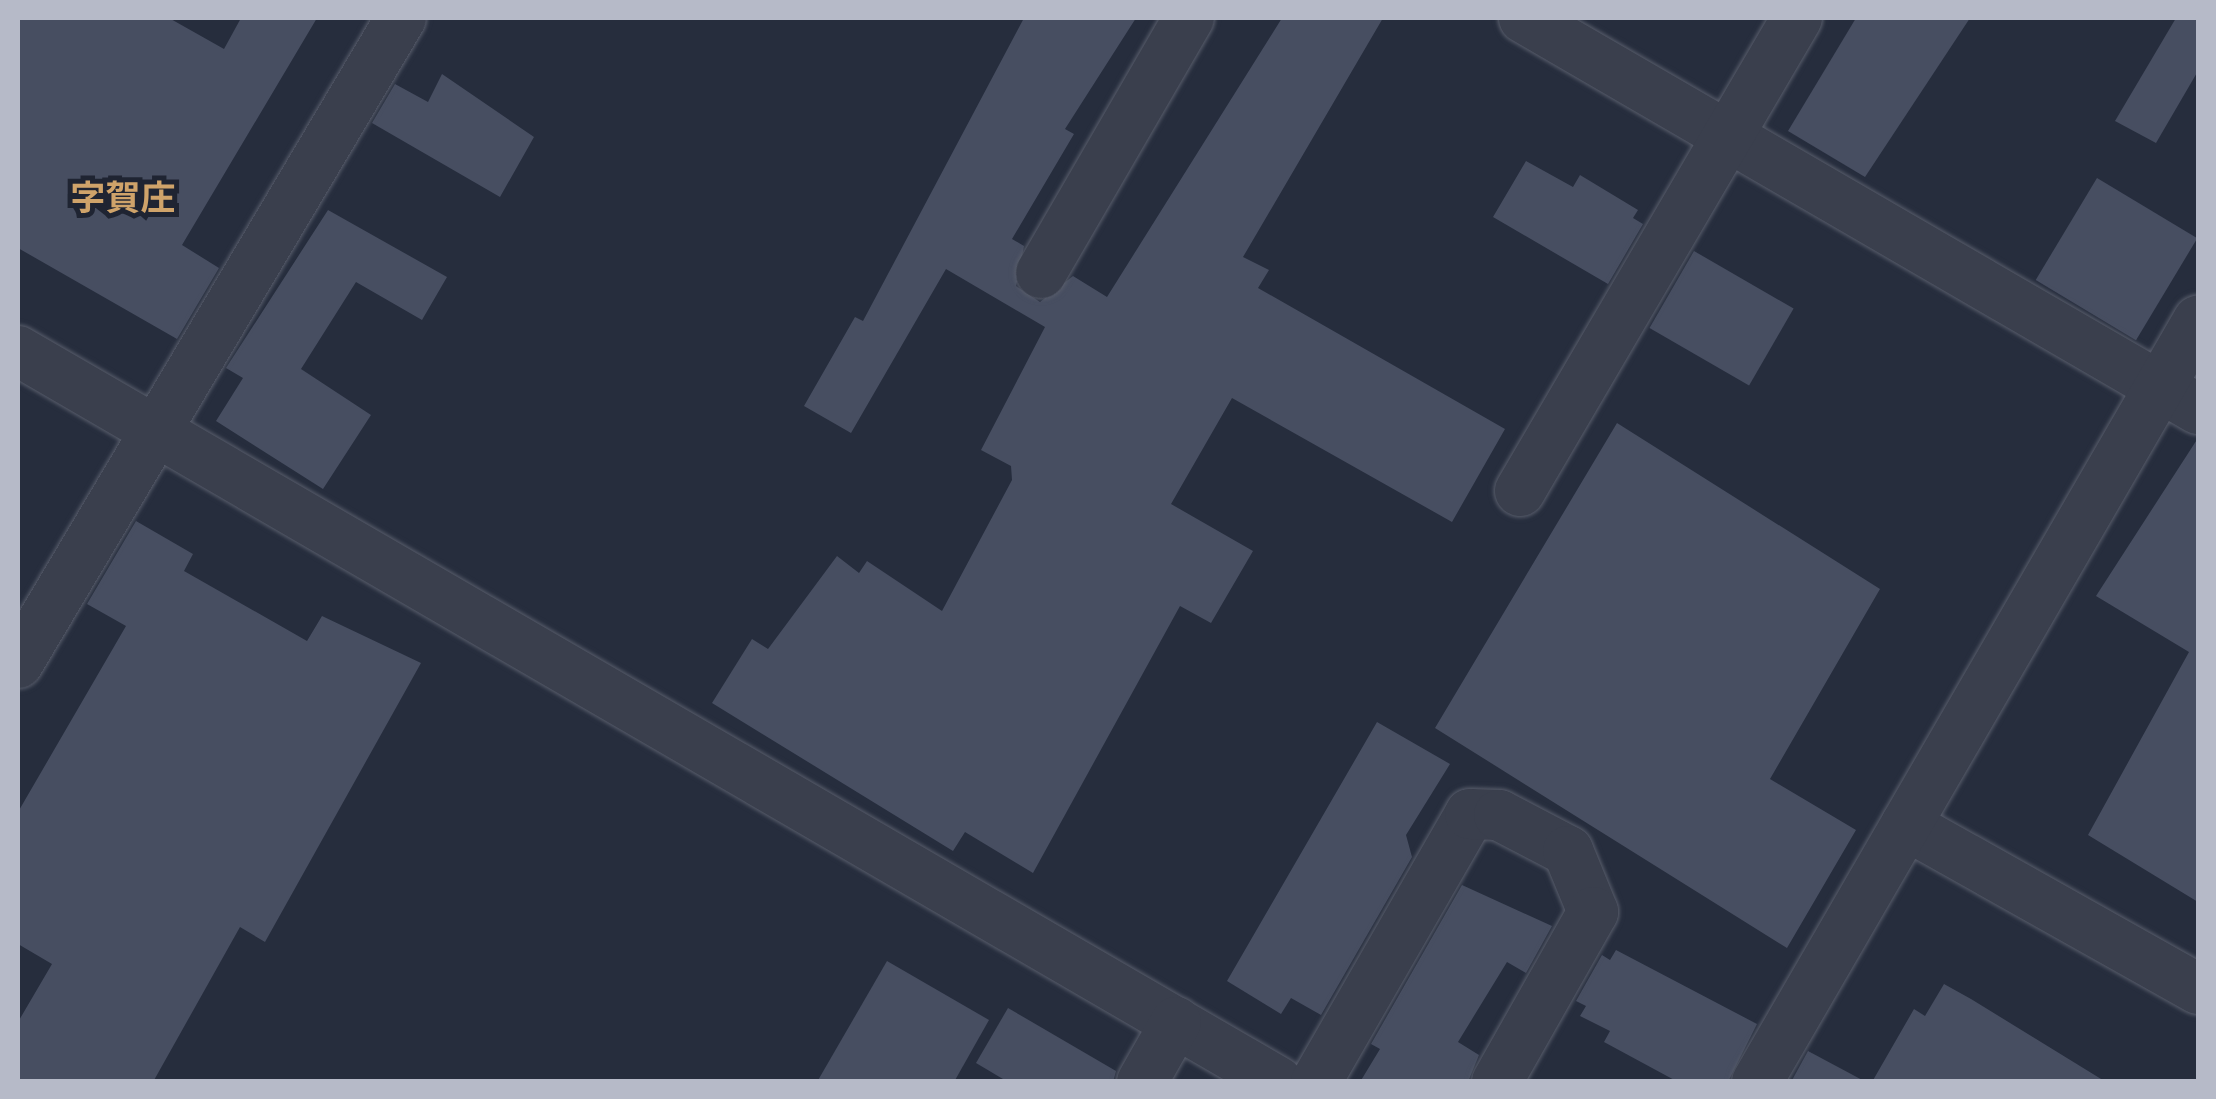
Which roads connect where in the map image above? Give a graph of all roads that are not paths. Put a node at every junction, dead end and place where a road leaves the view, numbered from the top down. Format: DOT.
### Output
graph roads {
  1 [pos="401,18"];
  2 [pos="1190,18"];
  3 [pos="1524,18"];
  4 [pos="1796,18"];
  5 [pos="1727,135"];
  6 [pos="1042,273"];
  7 [pos="2198,321"];
  8 [pos="18,351"];
  9 [pos="2180,397"];
  10 [pos="155,431"];
  11 [pos="1520,491"];
  12 [pos="18,663"];
  13 [pos="1906,825"];
  14 [pos="2198,989"];
  15 [pos="1176,1022"];
  16 [pos="1142,1082"];
  17 [pos="1278,1082"];
  18 [pos="1316,1082"];
  19 [pos="1496,1082"];
  20 [pos="1757,1082"];
  1 -- 10 [label="street"];
  2 -- 6 [label="street"];
  3 -- 5 [label="street"];
  4 -- 5 [label="street"];
  5 -- 9 [label="street"];
  5 -- 11 [label="street"];
  7 -- 9 [label="street"];
  8 -- 10 [label="street"];
  9 -- 13 [label="street"];
  10 -- 12 [label="street"];
  10 -- 15 [label="street"];
  13 -- 14 [label="street"];
  13 -- 20 [label="street"];
  15 -- 16 [label="street"];
  15 -- 17 [label="street"];
  18 -- 19 [label="street"];
}
